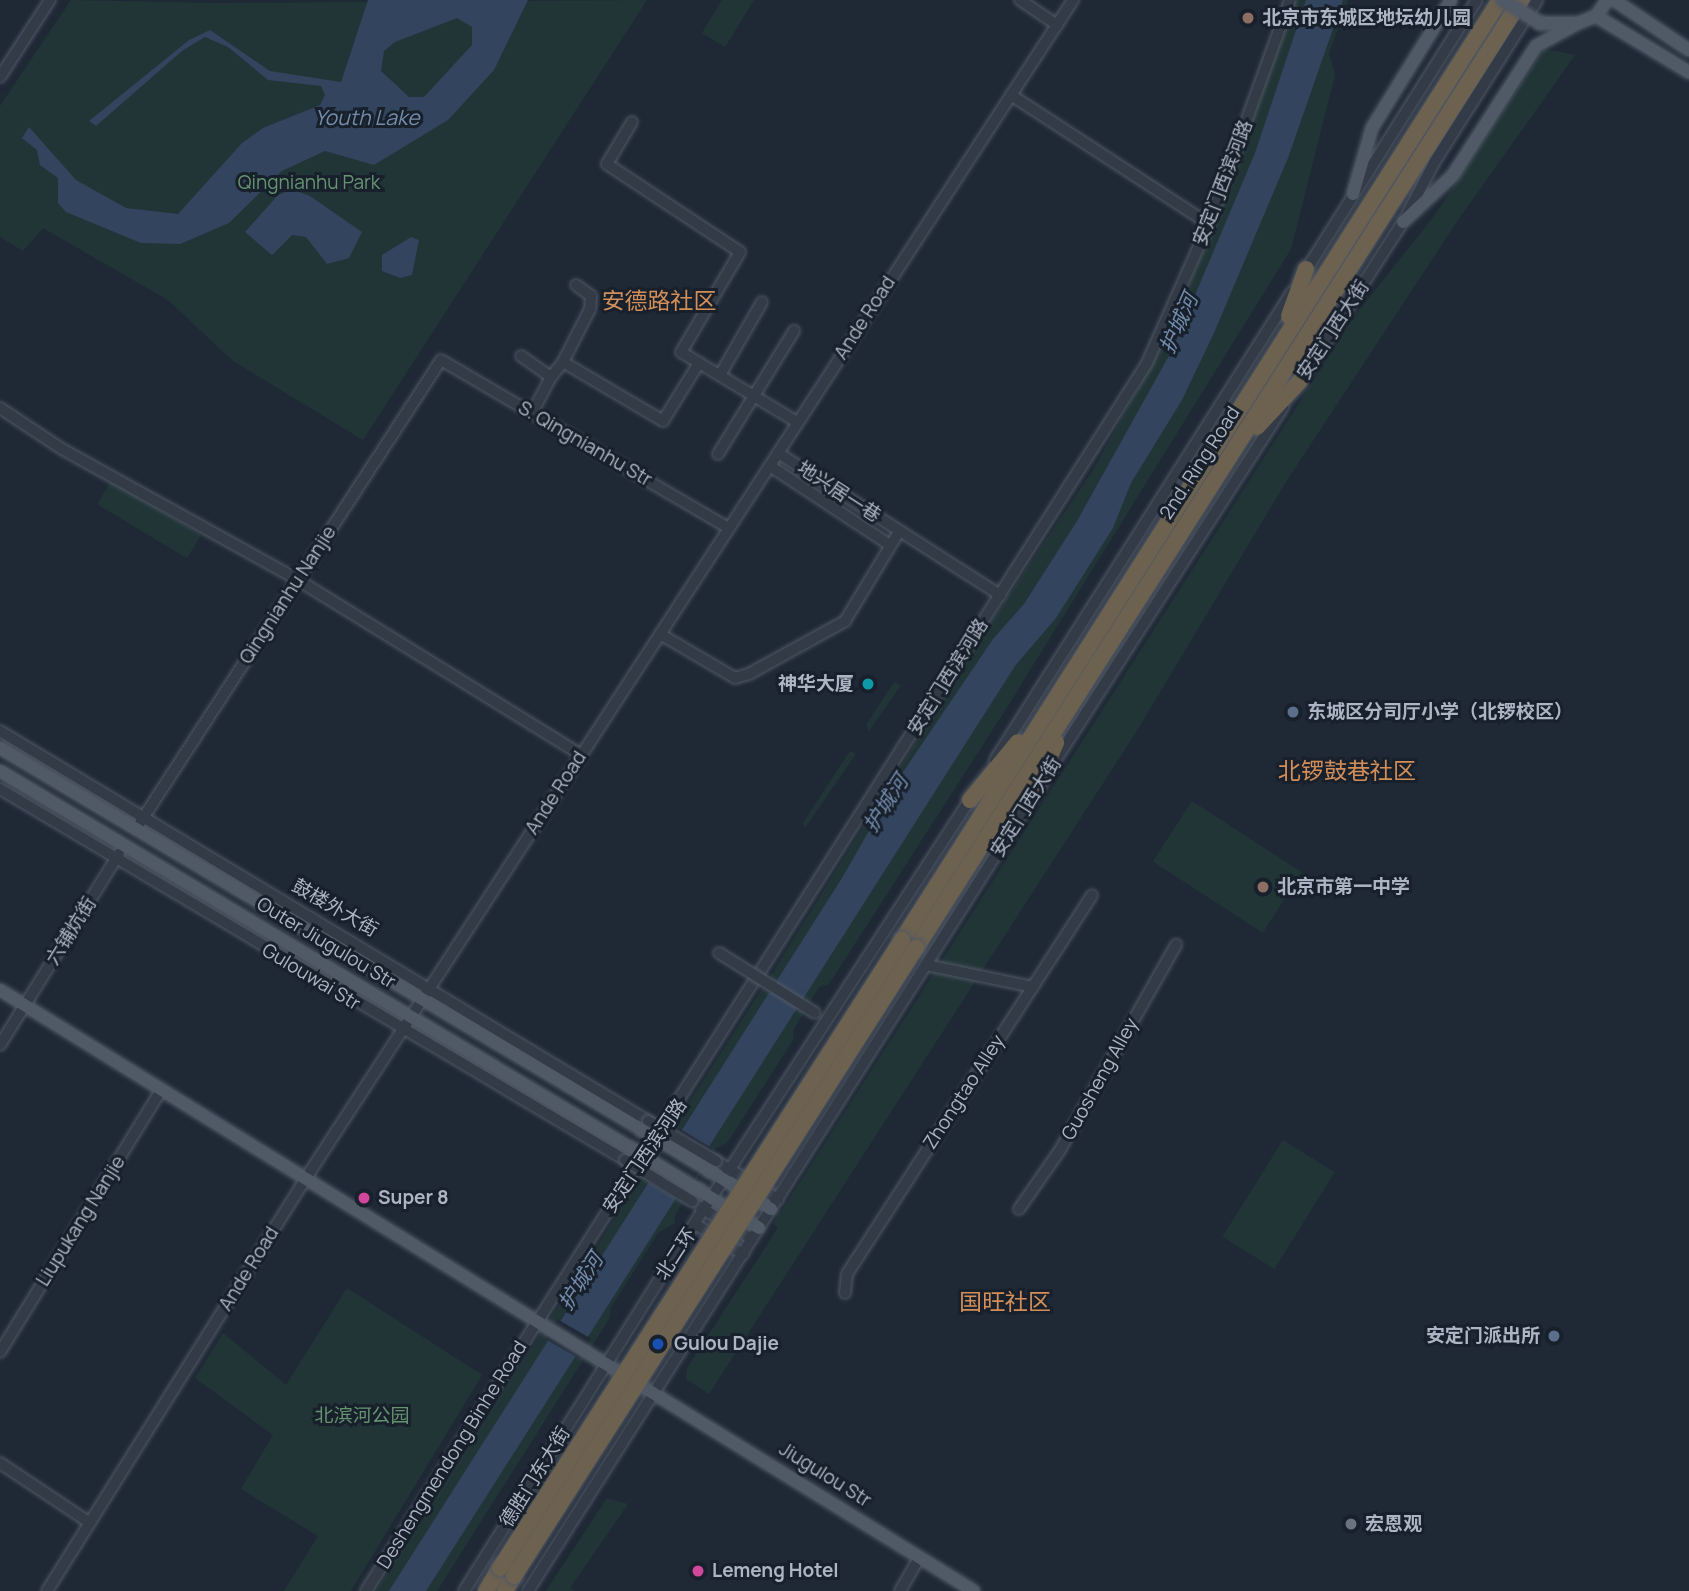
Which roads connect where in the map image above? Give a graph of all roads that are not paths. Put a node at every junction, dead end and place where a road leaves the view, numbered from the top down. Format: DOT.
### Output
graph roads {
  1 [pos="50,0"];
  2 [pos="1020,0"];
  3 [pos="1073,0"];
  4 [pos="1290,0"];
  5 [pos="1451,0"];
  6 [pos="1477,0"];
  7 [pos="1502,0"];
  8 [pos="1521,0"];
  9 [pos="1538,0"];
  10 [pos="1607,0"];
  11 [pos="1614,0"];
  12 [pos="1596,16"];
  13 [pos="1578,23"];
  14 [pos="1057,25"];
  15 [pos="1689,50"];
  16 [pos="1689,72"];
  17 [pos="0,77"];
  18 [pos="1011,95"];
  19 [pos="632,122"];
  20 [pos="1353,194"];
  21 [pos="1403,222"];
  22 [pos="1209,224"];
  23 [pos="1306,269"];
  24 [pos="576,285"];
  25 [pos="762,302"];
  26 [pos="794,331"];
  27 [pos="1279,343"];
  28 [pos="521,356"];
  29 [pos="563,362"];
  30 [pos="698,362"];
  31 [pos="720,376"];
  32 [pos="551,377"];
  33 [pos="1299,382"];
  34 [pos="755,396"];
  35 [pos="0,408"];
  36 [pos="532,413"];
  37 [pos="797,422"];
  38 [pos="778,453"];
  39 [pos="718,454"];
  40 [pos="1229,457"];
  41 [pos="770,466"];
  42 [pos="728,528"];
  43 [pos="899,532"];
  44 [pos="890,545"];
  45 [pos="298,580"];
  46 [pos="1000,595"];
  47 [pos="660,634"];
  48 [pos="1067,695"];
  49 [pos="0,731"];
  50 [pos="0,748"];
  51 [pos="580,754"];
  52 [pos="0,771"];
  53 [pos="0,789"];
  54 [pos="1034,793"];
  55 [pos="970,800"];
  56 [pos="140,824"];
  57 [pos="125,844"];
  58 [pos="116,858"];
  59 [pos="1092,895"];
  60 [pos="1176,945"];
  61 [pos="916,948"];
  62 [pos="719,953"];
  63 [pos="926,965"];
  64 [pos="430,986"];
  65 [pos="1033,987"];
  66 [pos="0,990"];
  67 [pos="421,1000"];
  68 [pos="25,1005"];
  69 [pos="410,1017"];
  70 [pos="827,1020"];
  71 [pos="401,1031"];
  72 [pos="0,1045"];
  73 [pos="162,1089"];
  74 [pos="645,1126"];
  75 [pos="743,1148"];
  76 [pos="727,1174"];
  77 [pos="306,1178"];
  78 [pos="791,1179"];
  79 [pos="696,1195"];
  80 [pos="711,1198"];
  81 [pos="774,1204"];
  82 [pos="704,1209"];
  83 [pos="1019,1209"];
  84 [pos="695,1224"];
  85 [pos="760,1228"];
  86 [pos="752,1240"];
  87 [pos="743,1254"];
  88 [pos="845,1293"];
  89 [pos="537,1319"];
  90 [pos="0,1352"];
  91 [pos="606,1363"];
  92 [pos="653,1395"];
  93 [pos="578,1409"];
  94 [pos="624,1438"];
  95 [pos="0,1463"];
  96 [pos="90,1523"];
  97 [pos="920,1557"];
  98 [pos="507,1572"];
  99 [pos="47,1591"];
  100 [pos="366,1591"];
  101 [pos="464,1591"];
  102 [pos="486,1591"];
  103 [pos="505,1591"];
  104 [pos="528,1591"];
  105 [pos="900,1591"];
  106 [pos="974,1591"];
  1 -- 17 [label="street"];
  2 -- 14 [label="street"];
  3 -- 14 [label="street, Ande Road"];
  4 -- 22 [label="street, 安定门西滨河路"];
  5 -- 20 [label="main road"];
  6 -- 20 [label="street"];
  7 -- 13 [label="main road, bridge"];
  7 -- 27 [label="highway, 2nd. Ring Road"];
  8 -- 40 [label="highway, 2nd. Ring Road"];
  9 -- 21 [label="street, 安定门西大街"];
  10 -- 12 [label="main road"];
  11 -- 15 [label="main road"];
  12 -- 13 [label="main road"];
  12 -- 16 [label="main road"];
  13 -- 21 [label="main road"];
  14 -- 18 [label="street, Ande Road"];
  18 -- 22 [label="street"];
  18 -- 37 [label="street, Ande Road"];
  19 -- 30 [label="street"];
  20 -- 23 [label="street"];
  21 -- 33 [label="street, 安定门西大街"];
  22 -- 46 [label="street, 安定门西滨河路"];
  23 -- 27 [label="highway"];
  23 -- 55 [label="street"];
  24 -- 29 [label="street"];
  25 -- 31 [label="street"];
  26 -- 34 [label="street"];
  27 -- 48 [label="highway, 2nd. Ring Road"];
  28 -- 32 [label="street"];
  29 -- 30 [label="street"];
  29 -- 32 [label="street"];
  30 -- 31 [label="street"];
  31 -- 34 [label="street"];
  32 -- 36 [label="street"];
  33 -- 40 [label="highway"];
  33 -- 54 [label="street, 安定门西大街"];
  34 -- 37 [label="street"];
  34 -- 39 [label="street"];
  35 -- 45 [label="street"];
  36 -- 42 [label="street, S. Qingnianhu Str"];
  36 -- 45 [label="street, Qingnianhu Nanjie"];
  37 -- 38 [label="street, Ande Road"];
  38 -- 41 [label="street, Ande Road"];
  38 -- 43 [label="street, 地兴居一巷"];
  40 -- 48 [label="highway, 2nd. Ring Road"];
  41 -- 42 [label="street, Ande Road"];
  41 -- 44 [label="street, 地兴居一巷"];
  42 -- 47 [label="street, Ande Road"];
  43 -- 44 [label="street"];
  43 -- 46 [label="street, 地兴居一巷"];
  44 -- 47 [label="street"];
  45 -- 51 [label="street"];
  45 -- 56 [label="street, Qingnianhu Nanjie"];
  46 -- 89 [label="street, 安定门西滨河路"];
  47 -- 51 [label="street, Ande Road"];
  48 -- 54 [label="highway"];
  48 -- 55 [label="highway"];
  48 -- 61 [label="highway, 2nd. Ring Road"];
  48 -- 98 [label="highway, 北二环, bridge"];
  49 -- 56 [label="street, 鼓楼外大街"];
  50 -- 56 [label="main road, 鼓楼外大街"];
  51 -- 64 [label="street, Ande Road"];
  52 -- 57 [label="main road, Outer Jiugulou Str"];
  53 -- 58 [label="street, Gulouwai Str"];
  54 -- 63 [label="street, 安定门西大街"];
  55 -- 70 [label="street"];
  56 -- 64 [label="street, 鼓楼外大街"];
  56 -- 67 [label="main road, 鼓楼外大街"];
  57 -- 58 [label="street, 六铺炕街"];
  57 -- 69 [label="main road, Outer Jiugulou Str"];
  58 -- 68 [label="street, 六铺炕街"];
  58 -- 71 [label="street, Gulouwai Str"];
  59 -- 65 [label="street, Zhongtao Alley"];
  60 -- 83 [label="street, Guosheng Alley"];
  61 -- 98 [label="highway, 北二环, bridge"];
  62 -- 70 [label="street, bridge"];
  63 -- 65 [label="street"];
  63 -- 78 [label="street, 安定门西大街"];
  64 -- 67 [label="street, Ande Road"];
  64 -- 74 [label="street, 鼓楼外大街"];
  65 -- 88 [label="street, Zhongtao Alley"];
  66 -- 68 [label="main road"];
  67 -- 69 [label="street, Ande Road"];
  67 -- 74 [label="main road, 鼓楼外大街"];
  68 -- 72 [label="street, 六铺炕街"];
  68 -- 73 [label="main road"];
  69 -- 71 [label="street, Ande Road"];
  69 -- 79 [label="main road, Outer Jiugulou Str, bridge"];
  70 -- 75 [label="street"];
  71 -- 77 [label="street, Ande Road"];
  71 -- 79 [label="street, Gulouwai Str, bridge"];
  73 -- 77 [label="main road"];
  73 -- 90 [label="street, Liupukang Nanjie"];
  74 -- 76 [label="main road, bridge"];
  75 -- 76 [label="street"];
  75 -- 78 [label="street"];
  76 -- 80 [label="street"];
  76 -- 81 [label="main road"];
  77 -- 89 [label="main road"];
  77 -- 96 [label="street, Ande Road"];
  78 -- 81 [label="street, 安定门西大街"];
  79 -- 80 [label="main road"];
  79 -- 82 [label="street"];
  80 -- 82 [label="street"];
  80 -- 85 [label="main road"];
  81 -- 85 [label="street, 安定门西大街"];
  82 -- 84 [label="street"];
  82 -- 86 [label="street"];
  84 -- 87 [label="street"];
  84 -- 91 [label="street"];
  85 -- 86 [label="street, 安定门西大街"];
  86 -- 87 [label="street, 安定门西大街"];
  87 -- 92 [label="street, 安定门西大街"];
  89 -- 91 [label="main road, Jiugulou Str"];
  89 -- 100 [label="street, Deshengmendong Binhe Road"];
  91 -- 92 [label="main road, Jiugulou Str"];
  91 -- 93 [label="street, 德胜门东大街"];
  92 -- 94 [label="street"];
  92 -- 97 [label="main road, Jiugulou Str"];
  93 -- 94 [label="street"];
  93 -- 101 [label="street, 德胜门东大街"];
  94 -- 104 [label="street"];
  95 -- 96 [label="street"];
  96 -- 99 [label="street, Ande Road"];
  97 -- 105 [label="street"];
  97 -- 106 [label="main road, Jiugulou Str"];
  98 -- 102 [label="highway, 北二环"];
  98 -- 103 [label="highway, 北二环"];
}
